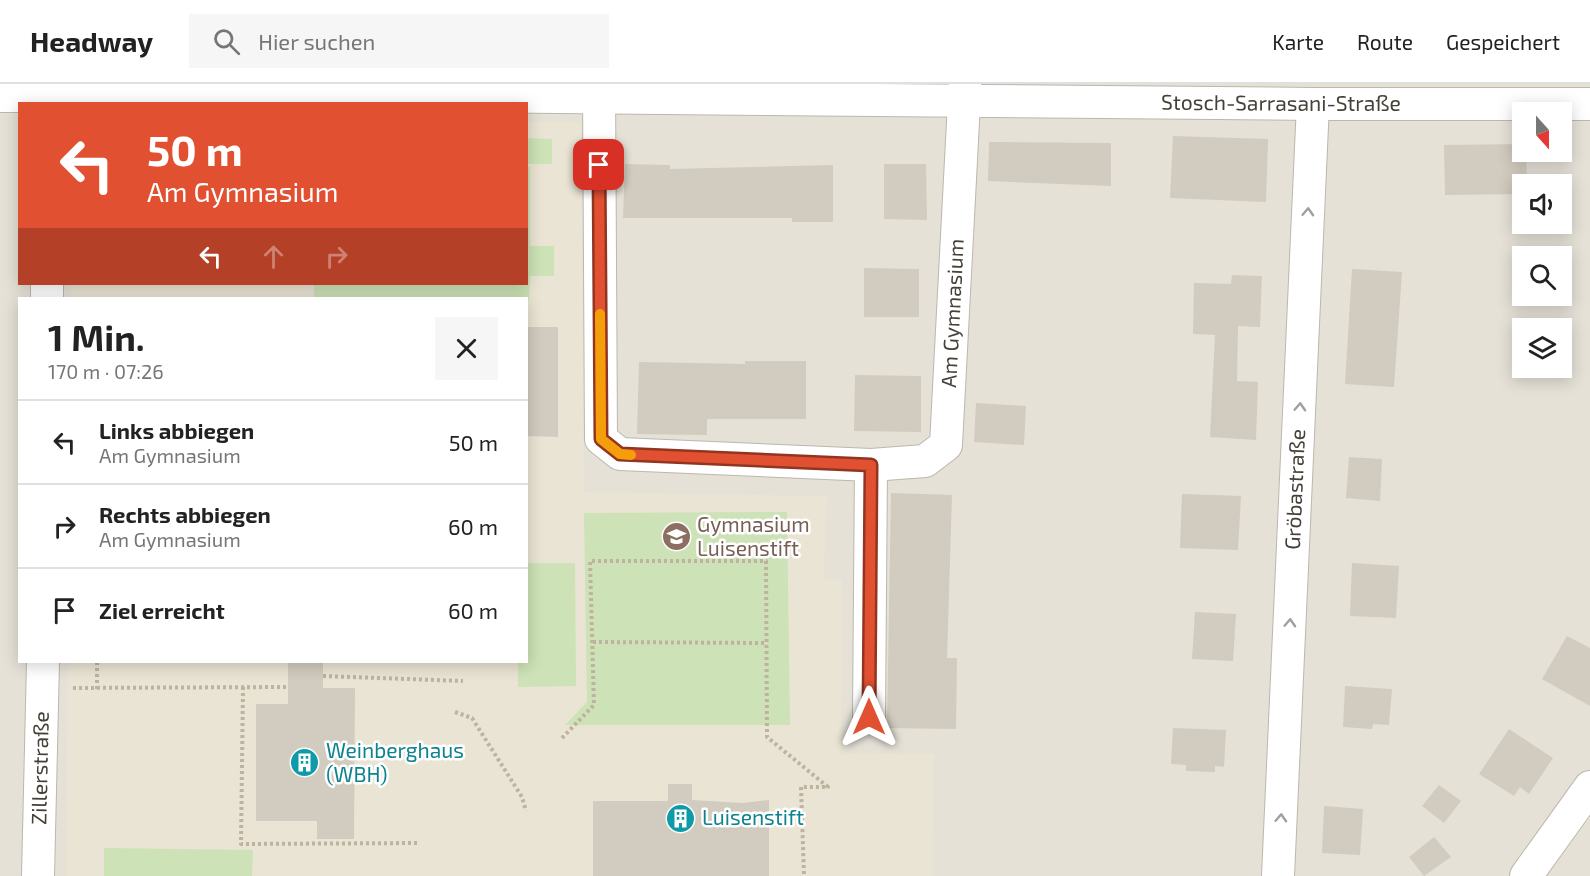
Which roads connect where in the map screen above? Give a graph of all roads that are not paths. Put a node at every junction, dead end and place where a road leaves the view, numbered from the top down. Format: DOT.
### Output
graph roads {
  1 [pos="443,90"];
  2 [pos="599,90"];
  3 [pos="964,92"];
  4 [pos="49,95"];
  5 [pos="0,96"];
  6 [pos="1299,97"];
  7 [pos="1590,104"];
  8 [pos="871,465"];
  9 [pos="43,675"];
  10 [pos="869,717"];
  11 [pos="1590,788"];
  12 [pos="38,876"];
  13 [pos="1278,876"];
  14 [pos="1526,876"];
  1 -- 2 [label="street, Stosch-Sarrasani-Straße"];
  1 -- 4 [label="street, Stosch-Sarrasani-Straße"];
  2 -- 3 [label="street, Stosch-Sarrasani-Straße"];
  2 -- 8 [label="street, Am Gymnasium"];
  3 -- 6 [label="street, Stosch-Sarrasani-Straße"];
  3 -- 8 [label="street, Am Gymnasium"];
  4 -- 5 [label="street, Stosch-Sarrasani-Straße"];
  6 -- 7 [label="street, Stosch-Sarrasani-Straße"];
  13 -- 6 [label="street, Gröbastraße, one-way"];
  8 -- 10 [label="street"];
  9 -- 12 [label="street, Zillerstraße"];
  11 -- 14 [label="street"];
}
